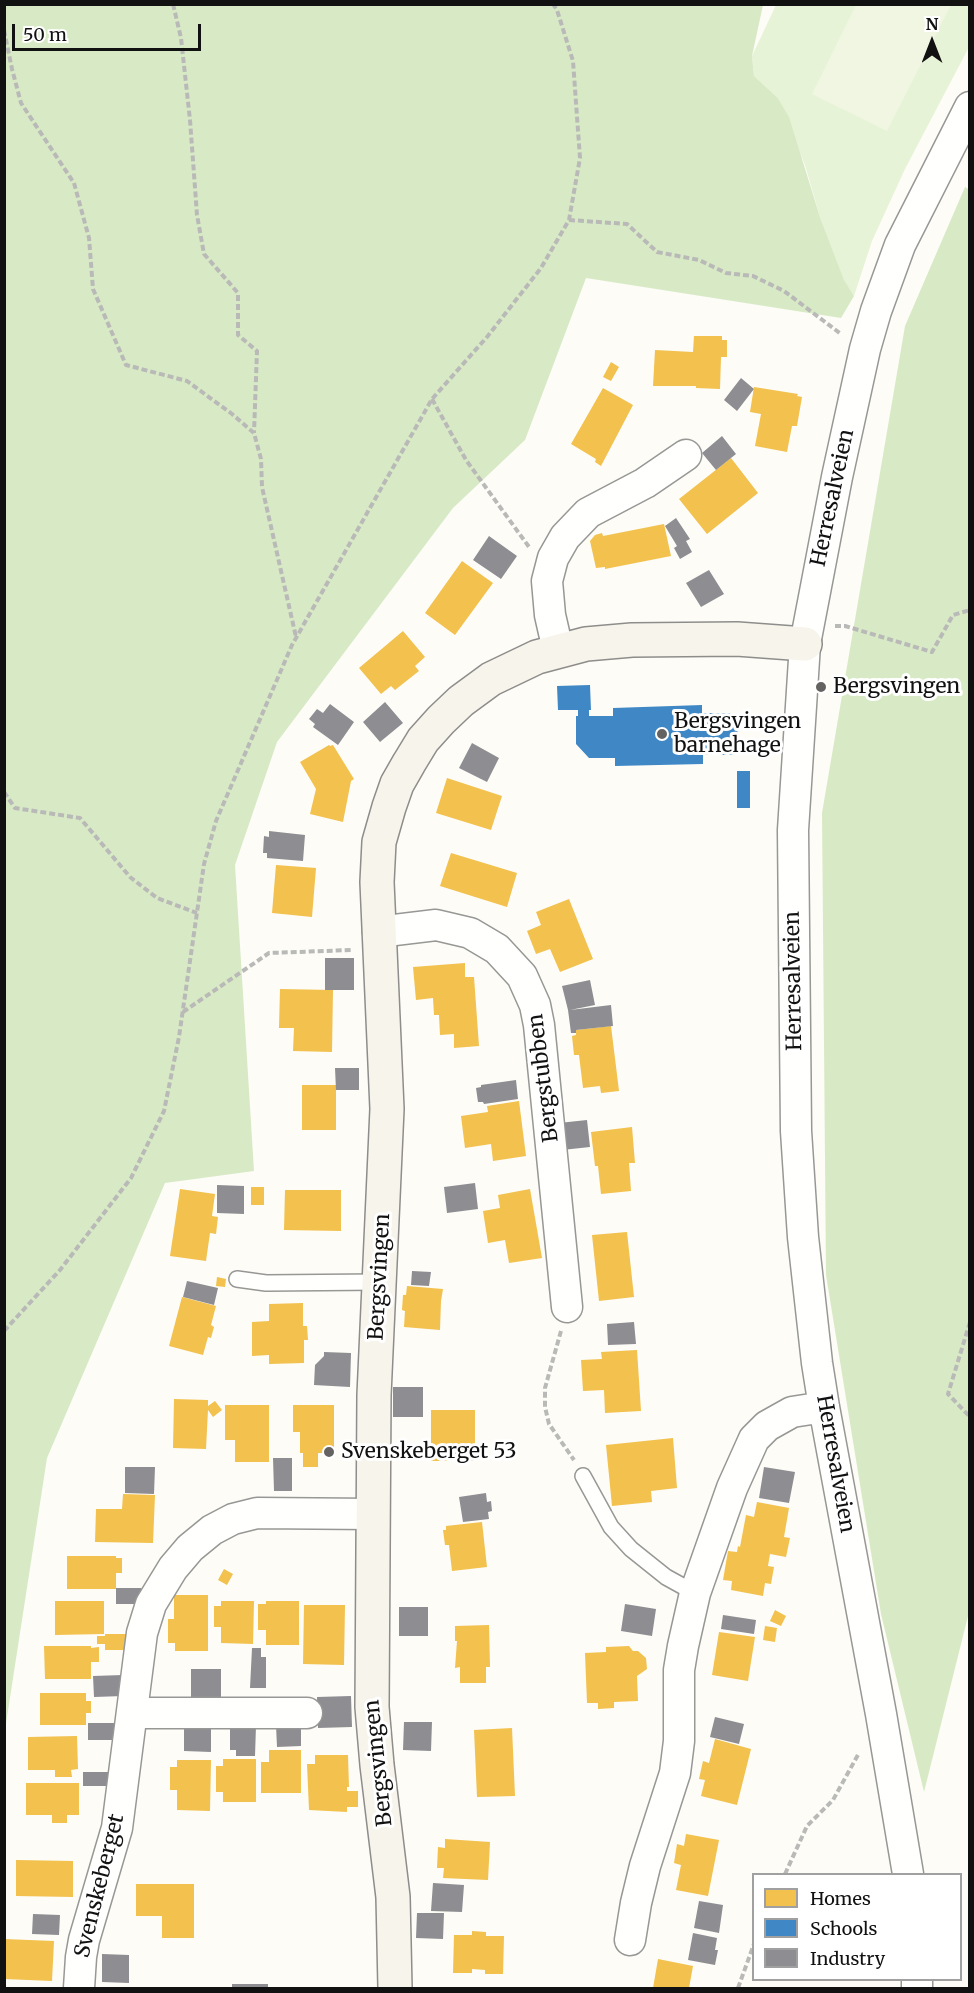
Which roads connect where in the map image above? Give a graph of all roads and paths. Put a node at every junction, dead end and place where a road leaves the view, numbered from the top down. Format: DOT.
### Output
graph roads {
  1 [pos="173,4"];
  2 [pos="553,4"];
  3 [pos="4,30"];
  4 [pos="969,107"];
  5 [pos="568,220"];
  6 [pos="850,341"];
  7 [pos="432,399"];
  8 [pos="254,433"];
  9 [pos="686,455"];
  10 [pos="549,571"];
  11 [pos="969,610"];
  12 [pos="837,626"];
  13 [pos="296,637"];
  14 [pos="805,644"];
  15 [pos="558,650"];
  16 [pos="4,792"];
  17 [pos="197,914"];
  18 [pos="365,941"];
  19 [pos="183,1012"];
  20 [pos="237,1279"];
  21 [pos="379,1282"];
  22 [pos="567,1307"];
  23 [pos="969,1322"];
  24 [pos="4,1331"];
  25 [pos="824,1407"];
  26 [pos="969,1417"];
  27 [pos="583,1476"];
  28 [pos="373,1514"];
  29 [pos="695,1593"];
  30 [pos="132,1713"];
  31 [pos="307,1713"];
  32 [pos="863,1745"];
  33 [pos="785,1873"];
  34 [pos="908,1873"];
  35 [pos="630,1940"];
  36 [pos="752,1947"];
  37 [pos="79,1989"];
  38 [pos="395,1989"];
  39 [pos="738,1989"];
  1 -- 8 [label="path"];
  2 -- 5 [label="path"];
  3 -- 8 [label="path"];
  4 -- 14 [label="street, Herresalveien"];
  5 -- 6 [label="path"];
  5 -- 7 [label="path"];
  7 -- 10 [label="path"];
  7 -- 13 [label="path"];
  8 -- 13 [label="path"];
  9 -- 10 [label="street"];
  10 -- 15 [label="street"];
  11 -- 12 [label="path"];
  13 -- 17 [label="path"];
  14 -- 15 [label="street, Bergsvingen"];
  14 -- 25 [label="street, Herresalveien"];
  15 -- 18 [label="street, Bergsvingen"];
  16 -- 17 [label="path"];
  17 -- 19 [label="path"];
  18 -- 19 [label="path"];
  18 -- 21 [label="street, Bergsvingen"];
  18 -- 22 [label="street, Bergstubben"];
  19 -- 24 [label="path"];
  20 -- 21 [label="lane"];
  21 -- 28 [label="street, Bergsvingen"];
  22 -- 27 [label="path"];
  23 -- 26 [label="path"];
  25 -- 29 [label="street"];
  25 -- 34 [label="street, Herresalveien"];
  27 -- 29 [label="lane"];
  28 -- 30 [label="street, Svenskeberget"];
  28 -- 38 [label="street, Bergsvingen"];
  29 -- 35 [label="street"];
  30 -- 31 [label="street"];
  30 -- 37 [label="street, Svenskeberget"];
  32 -- 33 [label="path"];
  36 -- 39 [label="path"];
}
